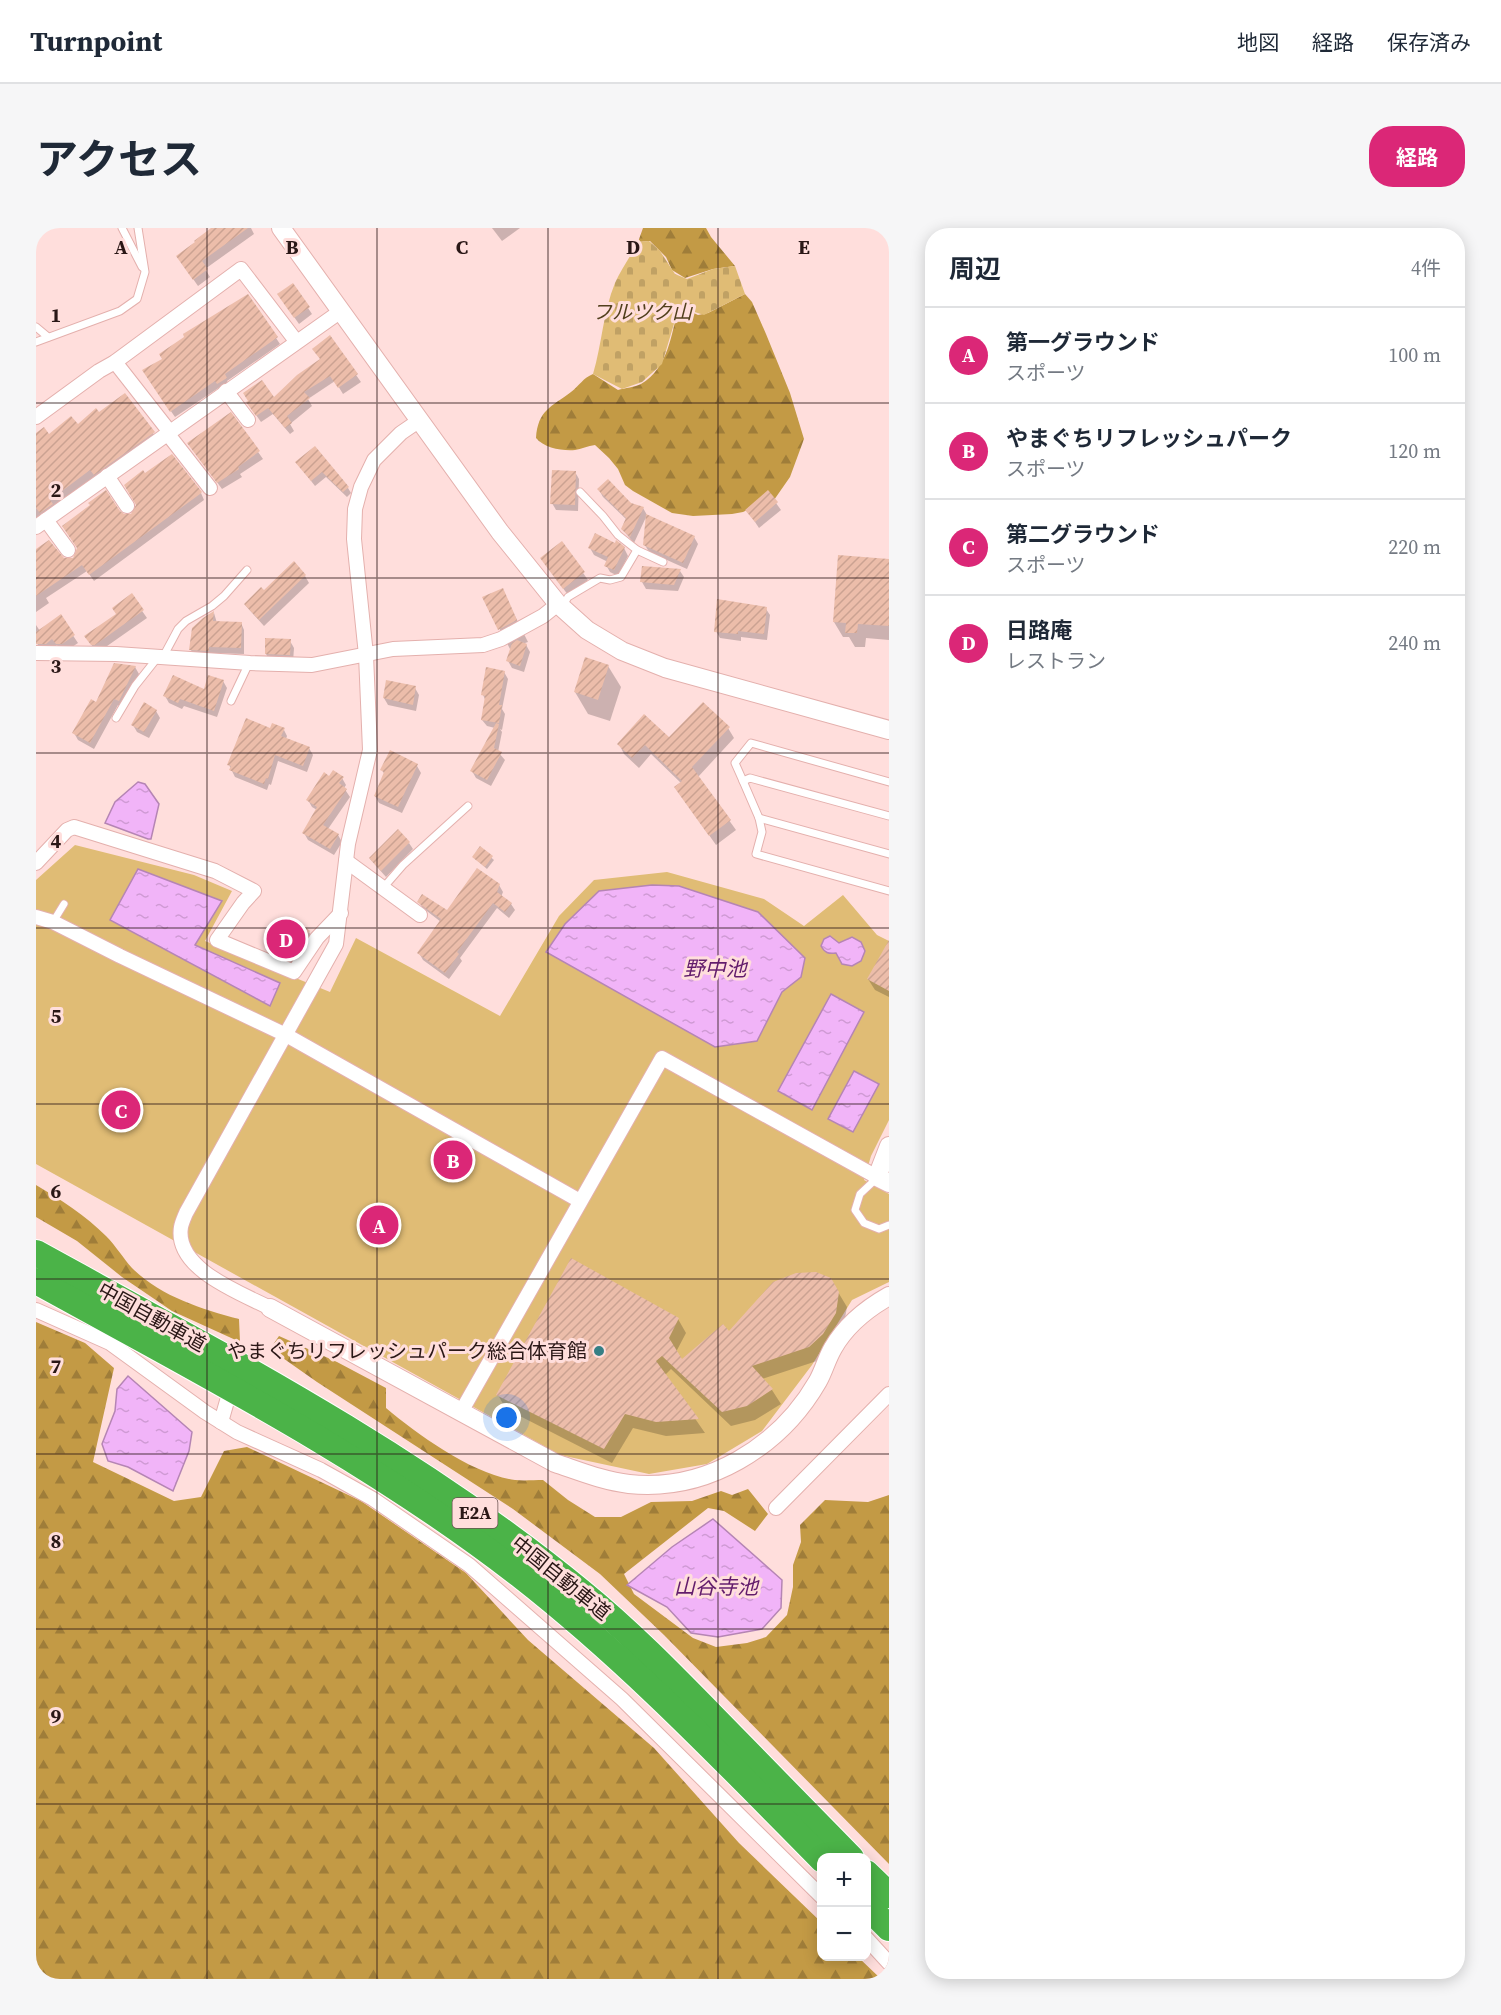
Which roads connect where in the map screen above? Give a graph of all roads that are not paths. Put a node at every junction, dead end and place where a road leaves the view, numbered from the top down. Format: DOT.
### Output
graph roads {
  1 [pos="122,228"];
  2 [pos="138,228"];
  3 [pos="281,228"];
  4 [pos="145,272"];
  5 [pos="340,310"];
  6 [pos="36,327"];
  7 [pos="48,337"];
  8 [pos="296,340"];
  9 [pos="36,342"];
  10 [pos="116,362"];
  11 [pos="226,391"];
  12 [pos="36,417"];
  13 [pos="248,420"];
  14 [pos="420,420"];
  15 [pos="168,432"];
  16 [pos="107,476"];
  17 [pos="210,488"];
  18 [pos="580,492"];
  19 [pos="127,506"];
  20 [pos="41,524"];
  21 [pos="68,550"];
  22 [pos="637,550"];
  23 [pos="663,562"];
  24 [pos="247,570"];
  25 [pos="560,606"];
  26 [pos="36,653"];
  27 [pos="366,655"];
  28 [pos="161,657"];
  29 [pos="249,663"];
  30 [pos="231,701"];
  31 [pos="116,718"];
  32 [pos="889,730"];
  33 [pos="743,781"];
  34 [pos="889,782"];
  35 [pos="468,806"];
  36 [pos="889,816"];
  37 [pos="759,818"];
  38 [pos="889,854"];
  39 [pos="346,861"];
  40 [pos="36,863"];
  41 [pos="383,888"];
  42 [pos="889,891"];
  43 [pos="64,904"];
  44 [pos="342,913"];
  45 [pos="420,915"];
  46 [pos="36,917"];
  47 [pos="53,922"];
  48 [pos="286,1035"];
  49 [pos="889,1146"];
  50 [pos="883,1180"];
  51 [pos="580,1202"];
  52 [pos="889,1225"];
  53 [pos="36,1253"];
  54 [pos="36,1281"];
  55 [pos="889,1296"];
  56 [pos="270,1308"];
  57 [pos="36,1310"];
  58 [pos="889,1394"];
  59 [pos="227,1401"];
  60 [pos="461,1412"];
  61 [pos="221,1422"];
  62 [pos="776,1508"];
  63 [pos="847,1853"];
  64 [pos="817,1854"];
  65 [pos="871,1877"];
  66 [pos="817,1892"];
  67 [pos="889,1895"];
  68 [pos="869,1907"];
  69 [pos="889,1929"];
  70 [pos="871,1943"];
  71 [pos="889,1963"];
  1 -- 4 [label="lane"];
  2 -- 4 [label="lane"];
  3 -- 5 [label="street"];
  4 -- 7 [label="lane"];
  5 -- 8 [label="street"];
  5 -- 14 [label="street"];
  6 -- 7 [label="lane"];
  7 -- 9 [label="lane"];
  8 -- 10 [label="street"];
  8 -- 11 [label="street"];
  10 -- 12 [label="street"];
  10 -- 15 [label="street"];
  11 -- 13 [label="street"];
  11 -- 15 [label="street"];
  14 -- 25 [label="street"];
  14 -- 27 [label="street"];
  15 -- 16 [label="street"];
  15 -- 17 [label="street"];
  16 -- 19 [label="street"];
  16 -- 20 [label="street"];
  18 -- 22 [label="lane"];
  20 -- 21 [label="street"];
  22 -- 23 [label="lane"];
  22 -- 25 [label="lane"];
  24 -- 28 [label="lane"];
  25 -- 27 [label="street"];
  25 -- 32 [label="street"];
  26 -- 28 [label="street"];
  27 -- 29 [label="street"];
  27 -- 39 [label="street"];
  28 -- 29 [label="street"];
  28 -- 31 [label="lane"];
  29 -- 30 [label="lane"];
  33 -- 34 [label="lane"];
  33 -- 36 [label="lane"];
  33 -- 37 [label="lane"];
  35 -- 41 [label="lane"];
  37 -- 38 [label="lane"];
  37 -- 42 [label="lane"];
  39 -- 41 [label="street"];
  39 -- 44 [label="street"];
  40 -- 44 [label="street"];
  41 -- 45 [label="street"];
  43 -- 47 [label="lane"];
  44 -- 48 [label="street"];
  46 -- 47 [label="street"];
  47 -- 48 [label="street"];
  48 -- 51 [label="street"];
  48 -- 56 [label="street"];
  49 -- 50 [label="street"];
  50 -- 51 [label="street"];
  50 -- 52 [label="lane"];
  51 -- 60 [label="street"];
  53 -- 63 [label="highway, 中国自動車道 / E2A"];
  54 -- 64 [label="highway, 中国自動車道 / E2A"];
  55 -- 60 [label="street"];
  56 -- 60 [label="street"];
  57 -- 61 [label="street"];
  58 -- 62 [label="street"];
  59 -- 61 [label="street"];
  61 -- 66 [label="street"];
  65 -- 67 [label="highway"];
  68 -- 69 [label="highway"];
  70 -- 71 [label="street"];
}
